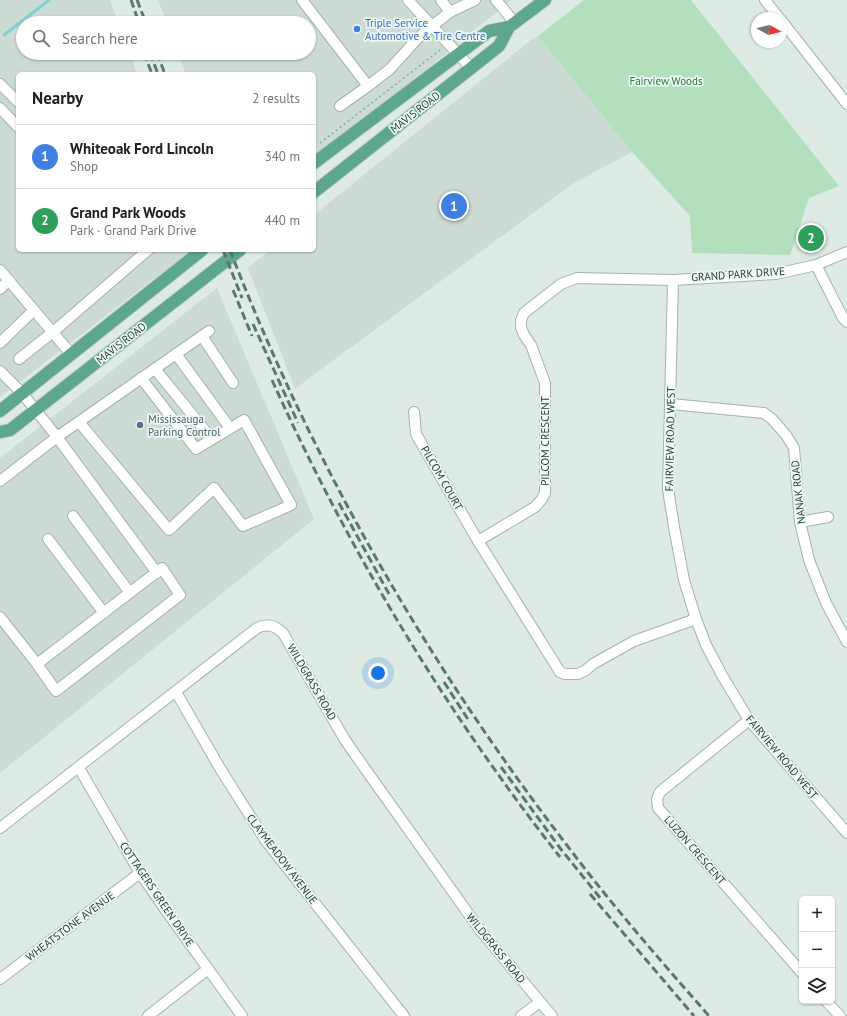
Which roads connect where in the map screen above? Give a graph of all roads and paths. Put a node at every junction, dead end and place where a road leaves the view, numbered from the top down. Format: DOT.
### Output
graph roads {
  1 [pos="302,0"];
  2 [pos="408,0"];
  3 [pos="441,0"];
  4 [pos="476,0"];
  5 [pos="496,0"];
  6 [pos="544,0"];
  7 [pos="765,0"];
  8 [pos="450,12"];
  9 [pos="774,12"];
  10 [pos="314,16"];
  11 [pos="316,18"];
  12 [pos="512,25"];
  13 [pos="432,26"];
  14 [pos="787,28"];
  15 [pos="440,50"];
  16 [pos="459,54"];
  17 [pos="471,68"];
  18 [pos="0,84"];
  19 [pos="368,86"];
  20 [pos="16,100"];
  21 [pos="847,104"];
  22 [pos="340,106"];
  23 [pos="0,108"];
  24 [pos="16,125"];
  25 [pos="320,143"];
  26 [pos="316,161"];
  27 [pos="316,190"];
  28 [pos="146,252"];
  29 [pos="199,252"];
  30 [pos="237,252"];
  31 [pos="847,252"];
  32 [pos="816,265"];
  33 [pos="0,270"];
  34 [pos="9,280"];
  35 [pos="673,280"];
  36 [pos="0,289"];
  37 [pos="34,310"];
  38 [pos="847,322"];
  39 [pos="53,332"];
  40 [pos="0,343"];
  41 [pos="71,354"];
  42 [pos="176,354"];
  43 [pos="19,359"];
  44 [pos="155,369"];
  45 [pos="0,371"];
  46 [pos="141,378"];
  47 [pos="233,383"];
  48 [pos="22,393"];
  49 [pos="671,404"];
  50 [pos="36,410"];
  51 [pos="0,411"];
  52 [pos="414,412"];
  53 [pos="78,422"];
  54 [pos="230,428"];
  55 [pos="0,432"];
  56 [pos="57,436"];
  57 [pos="212,439"];
  58 [pos="0,481"];
  59 [pos="73,516"];
  60 [pos="828,517"];
  61 [pos="800,522"];
  62 [pos="48,539"];
  63 [pos="478,541"];
  64 [pos="156,573"];
  65 [pos="130,594"];
  66 [pos="104,613"];
  67 [pos="0,617"];
  68 [pos="696,619"];
  69 [pos="847,642"];
  70 [pos="37,664"];
  71 [pos="176,692"];
  72 [pos="749,720"];
  73 [pos="79,768"];
  74 [pos="0,828"];
  75 [pos="847,832"];
  76 [pos="140,873"];
  77 [pos="208,969"];
  78 [pos="799,970"];
  79 [pos="0,979"];
  80 [pos="540,1002"];
  81 [pos="829,1004"];
  82 [pos="148,1016"];
  83 [pos="242,1016"];
  84 [pos="404,1016"];
  85 [pos="521,1016"];
  86 [pos="552,1016"];
  87 [pos="840,1016"];
  1 -- 10 [label="street"];
  2 -- 13 [label="street"];
  3 -- 8 [label="street"];
  4 -- 8 [label="street"];
  5 -- 12 [label="street"];
  6 -- 12 [label="main road, MAVIS ROAD"];
  7 -- 9 [label="street"];
  8 -- 13 [label="street"];
  11 -- 19 [label="street"];
  12 -- 16 [label="main road, MAVIS ROAD"];
  12 -- 17 [label="main road, MAVIS ROAD"];
  13 -- 16 [label="street"];
  13 -- 19 [label="street"];
  14 -- 21 [label="street"];
  15 -- 25 [label="path"];
  16 -- 17 [label="street"];
  16 -- 26 [label="main road, MAVIS ROAD"];
  17 -- 27 [label="main road, MAVIS ROAD"];
  18 -- 20 [label="street"];
  19 -- 22 [label="street"];
  23 -- 24 [label="street"];
  28 -- 39 [label="street"];
  29 -- 41 [label="main road, MAVIS ROAD"];
  30 -- 50 [label="main road, MAVIS ROAD"];
  31 -- 32 [label="street, GRAND PARK DRIVE"];
  32 -- 35 [label="street, GRAND PARK DRIVE"];
  32 -- 38 [label="street"];
  33 -- 34 [label="street"];
  34 -- 36 [label="street"];
  34 -- 37 [label="street"];
  35 -- 49 [label="street, FAIRVIEW ROAD WEST"];
  35 -- 63 [label="street, PILCOM CRESCENT"];
  37 -- 39 [label="street"];
  37 -- 40 [label="street"];
  39 -- 41 [label="street"];
  39 -- 43 [label="street"];
  41 -- 48 [label="main road, MAVIS ROAD"];
  42 -- 44 [label="street"];
  42 -- 47 [label="street"];
  42 -- 54 [label="street"];
  44 -- 46 [label="street"];
  44 -- 57 [label="street"];
  45 -- 48 [label="street"];
  46 -- 53 [label="street"];
  46 -- 57 [label="street"];
  48 -- 50 [label="street"];
  48 -- 51 [label="main road, MAVIS ROAD"];
  49 -- 61 [label="street, NANAK ROAD"];
  49 -- 68 [label="street, FAIRVIEW ROAD WEST"];
  50 -- 55 [label="main road, MAVIS ROAD"];
  50 -- 56 [label="street"];
  52 -- 63 [label="street, PILCOM COURT"];
  53 -- 54 [label="street"];
  53 -- 56 [label="street"];
  54 -- 57 [label="street"];
  56 -- 58 [label="street"];
  56 -- 64 [label="street"];
  59 -- 65 [label="street"];
  60 -- 61 [label="street"];
  61 -- 69 [label="street, NANAK ROAD"];
  62 -- 66 [label="street"];
  63 -- 68 [label="street"];
  64 -- 65 [label="street"];
  64 -- 70 [label="street"];
  65 -- 66 [label="street"];
  66 -- 70 [label="street"];
  67 -- 70 [label="street"];
  68 -- 72 [label="street, FAIRVIEW ROAD WEST"];
  71 -- 73 [label="street, WILDGRASS ROAD"];
  71 -- 80 [label="street, WILDGRASS ROAD"];
  71 -- 84 [label="street, CLAYMEADOW AVENUE"];
  72 -- 75 [label="street, FAIRVIEW ROAD WEST"];
  72 -- 78 [label="street, LUZON CRESCENT"];
  73 -- 74 [label="street, WILDGRASS ROAD"];
  73 -- 76 [label="street, COTTAGERS GREEN DRIVE"];
  76 -- 77 [label="street, COTTAGERS GREEN DRIVE"];
  76 -- 79 [label="street, WHEATSTONE AVENUE"];
  77 -- 82 [label="street"];
  77 -- 83 [label="street, COTTAGERS GREEN DRIVE"];
  80 -- 85 [label="street"];
  80 -- 86 [label="street, WILDGRASS ROAD"];
  81 -- 87 [label="street"];
}
